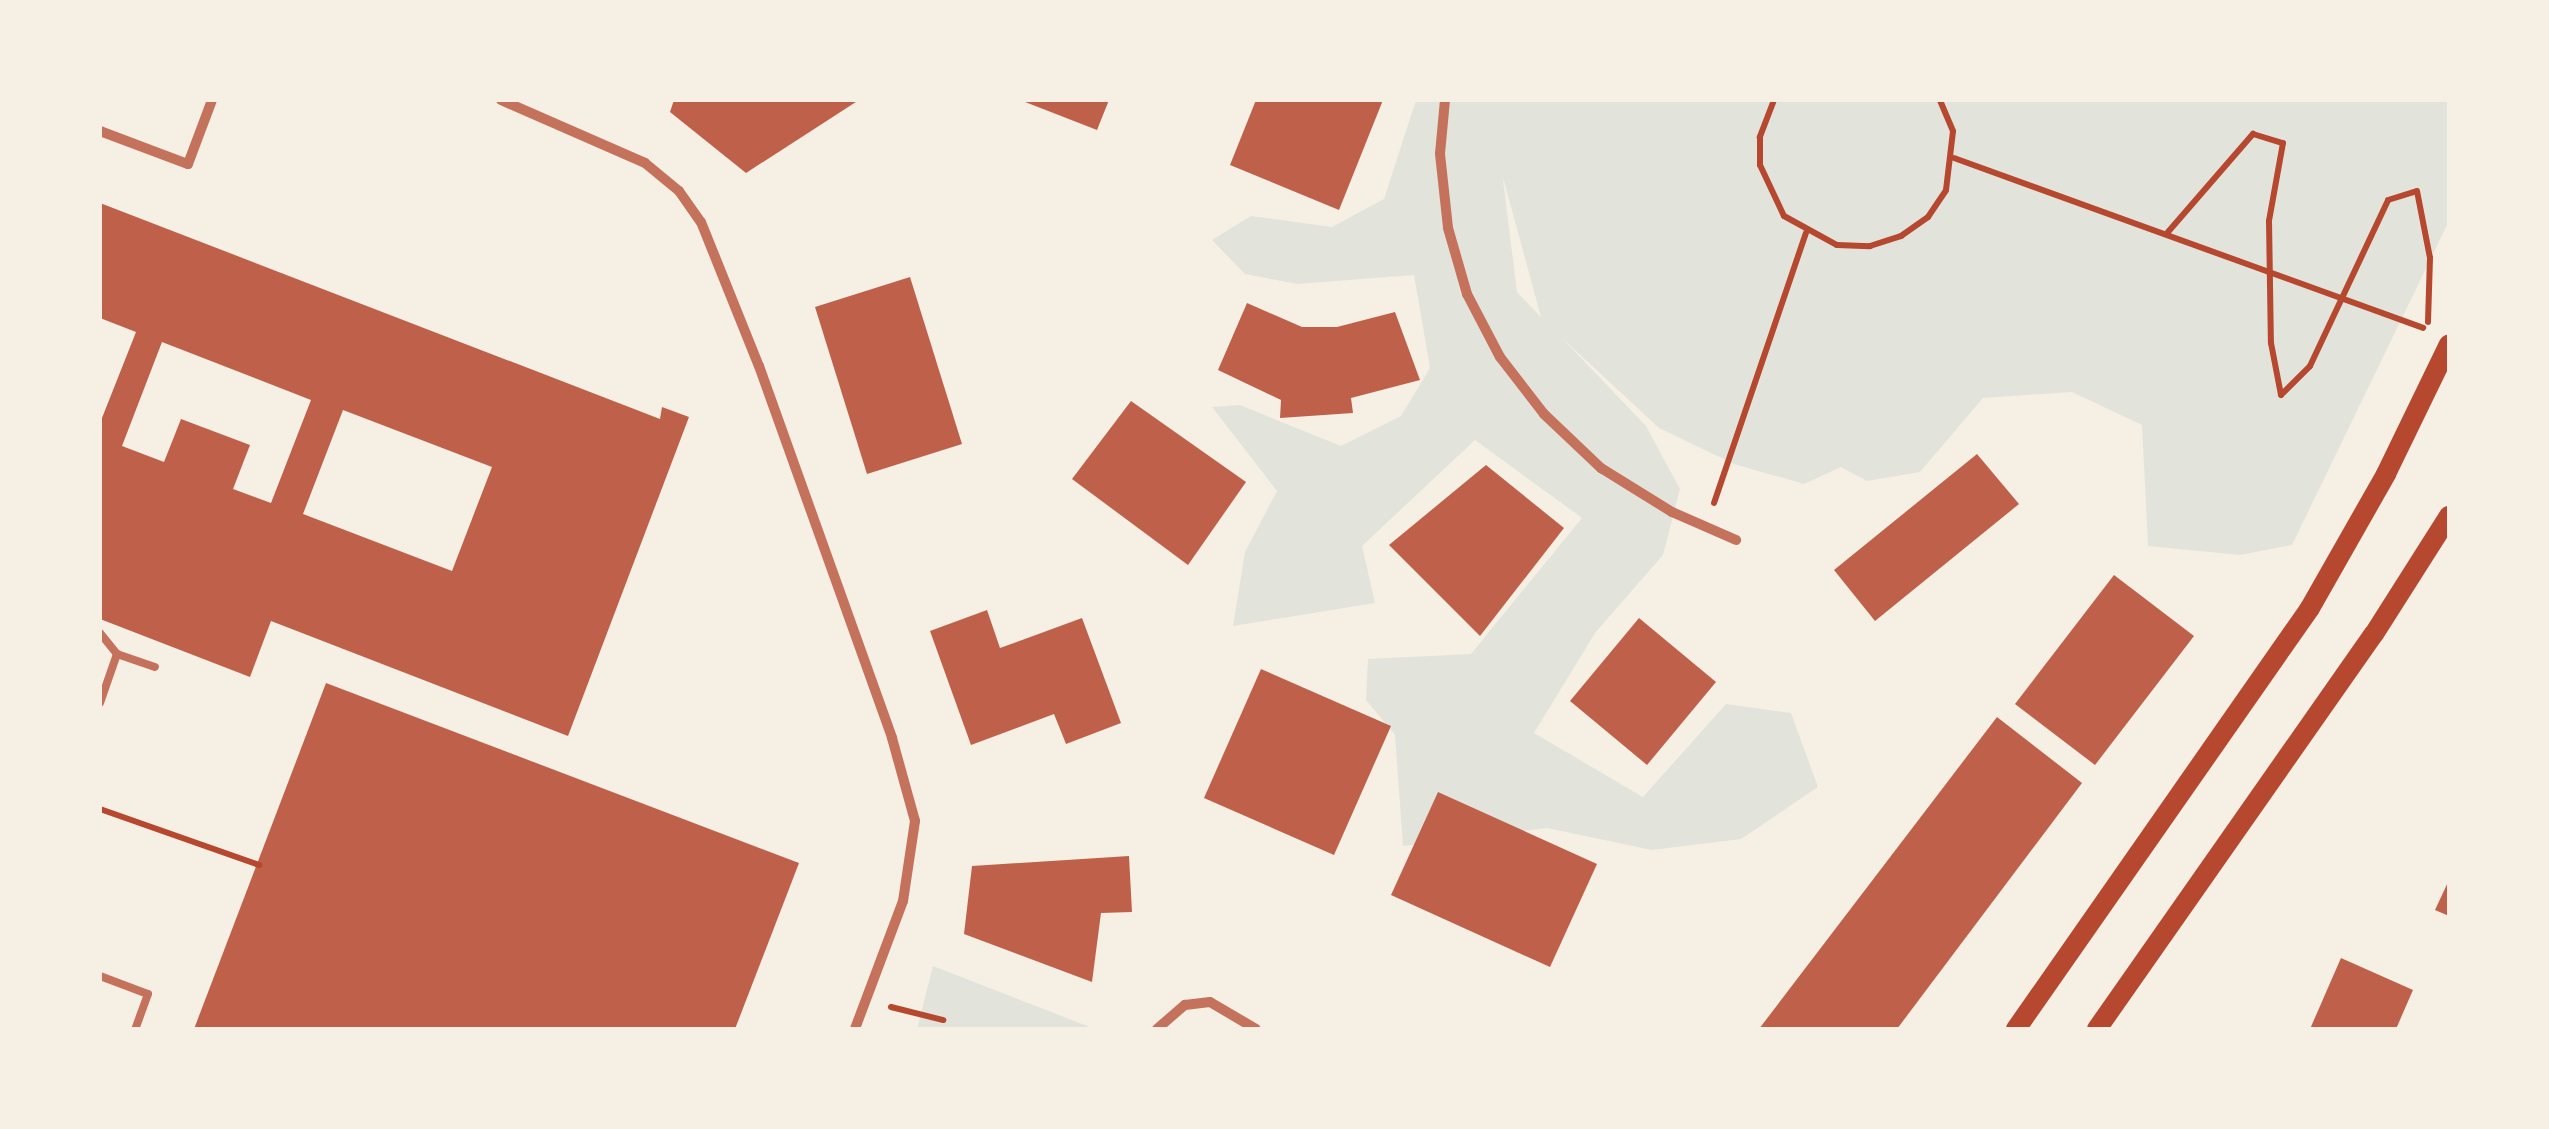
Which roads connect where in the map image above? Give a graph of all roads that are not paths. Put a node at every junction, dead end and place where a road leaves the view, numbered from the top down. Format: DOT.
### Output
graph roads {
  1 [pos="212,100"];
  2 [pos="501,100"];
  3 [pos="1445,100"];
  4 [pos="100,131"];
  5 [pos="2444,339"];
  6 [pos="2449,516"];
  7 [pos="1736,540"];
  8 [pos="100,632"];
  9 [pos="117,654"];
  10 [pos="155,667"];
  11 [pos="100,703"];
  12 [pos="100,976"];
  13 [pos="136,1029"];
  14 [pos="855,1029"];
  15 [pos="1157,1029"];
  16 [pos="1256,1029"];
  17 [pos="2016,1029"];
  18 [pos="2097,1029"];
  1 -- 4 [label="street"];
  2 -- 14 [label="street"];
  3 -- 7 [label="street"];
  5 -- 17 [label="main road"];
  6 -- 18 [label="main road"];
  8 -- 9 [label="lane"];
  9 -- 10 [label="lane"];
  9 -- 11 [label="lane"];
  12 -- 13 [label="lane"];
  15 -- 16 [label="street"];
}
